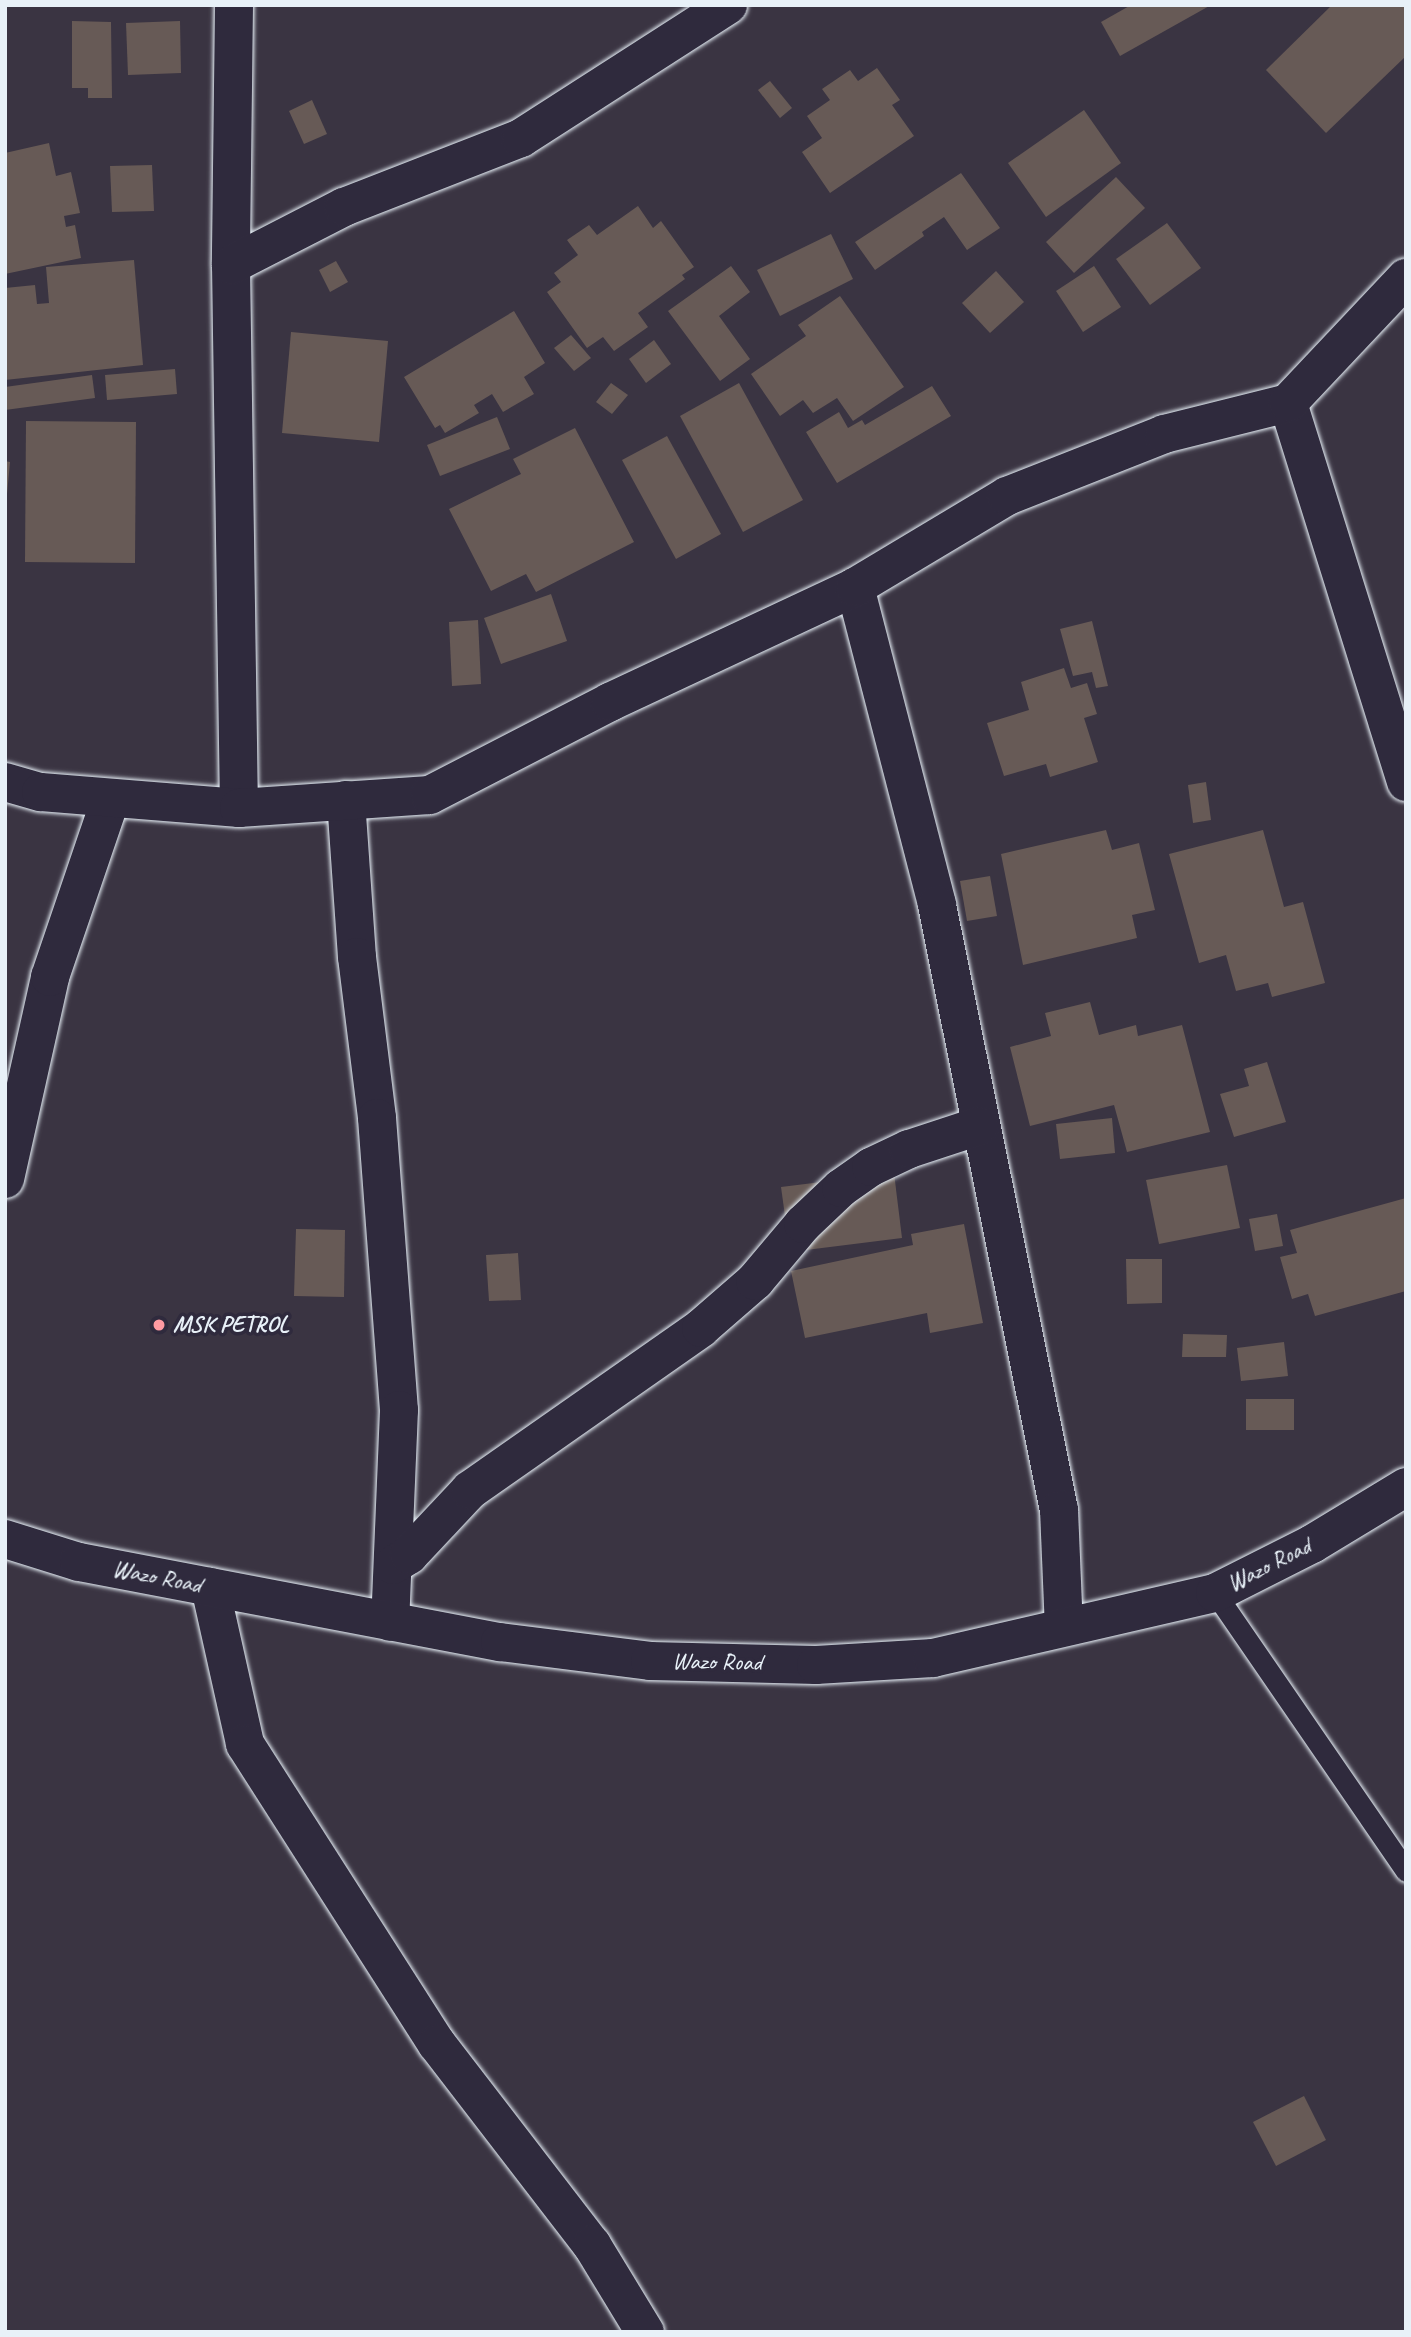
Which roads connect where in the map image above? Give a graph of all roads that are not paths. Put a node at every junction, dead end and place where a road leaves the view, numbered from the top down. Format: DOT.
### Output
graph roads {
  1 [pos="234,5"];
  2 [pos="728,5"];
  3 [pos="231,265"];
  4 [pos="1406,278"];
  5 [pos="1289,403"];
  6 [pos="855,587"];
  7 [pos="5,782"];
  8 [pos="1406,782"];
  9 [pos="111,797"];
  10 [pos="345,800"];
  11 [pos="239,808"];
  12 [pos="979,1126"];
  13 [pos="5,1179"];
  14 [pos="1406,1487"];
  15 [pos="5,1539"];
  16 [pos="393,1565"];
  17 [pos="211,1587"];
  18 [pos="1215,1593"];
  19 [pos="390,1622"];
  20 [pos="1064,1627"];
  21 [pos="1406,1871"];
  22 [pos="645,2332"];
  1 -- 3 [label="street"];
  2 -- 3 [label="street"];
  3 -- 11 [label="street"];
  4 -- 5 [label="street"];
  5 -- 6 [label="street"];
  5 -- 8 [label="street"];
  6 -- 10 [label="street"];
  6 -- 12 [label="street"];
  7 -- 9 [label="street"];
  9 -- 11 [label="street"];
  9 -- 13 [label="street"];
  10 -- 11 [label="street"];
  10 -- 16 [label="street"];
  12 -- 16 [label="street"];
  12 -- 20 [label="street"];
  14 -- 18 [label="street, Wazo Road"];
  15 -- 17 [label="street, Wazo Road"];
  16 -- 19 [label="street"];
  17 -- 19 [label="street, Wazo Road"];
  17 -- 22 [label="street"];
  18 -- 20 [label="street, Wazo Road"];
  18 -- 21 [label="lane"];
  19 -- 20 [label="street, Wazo Road"];
}
